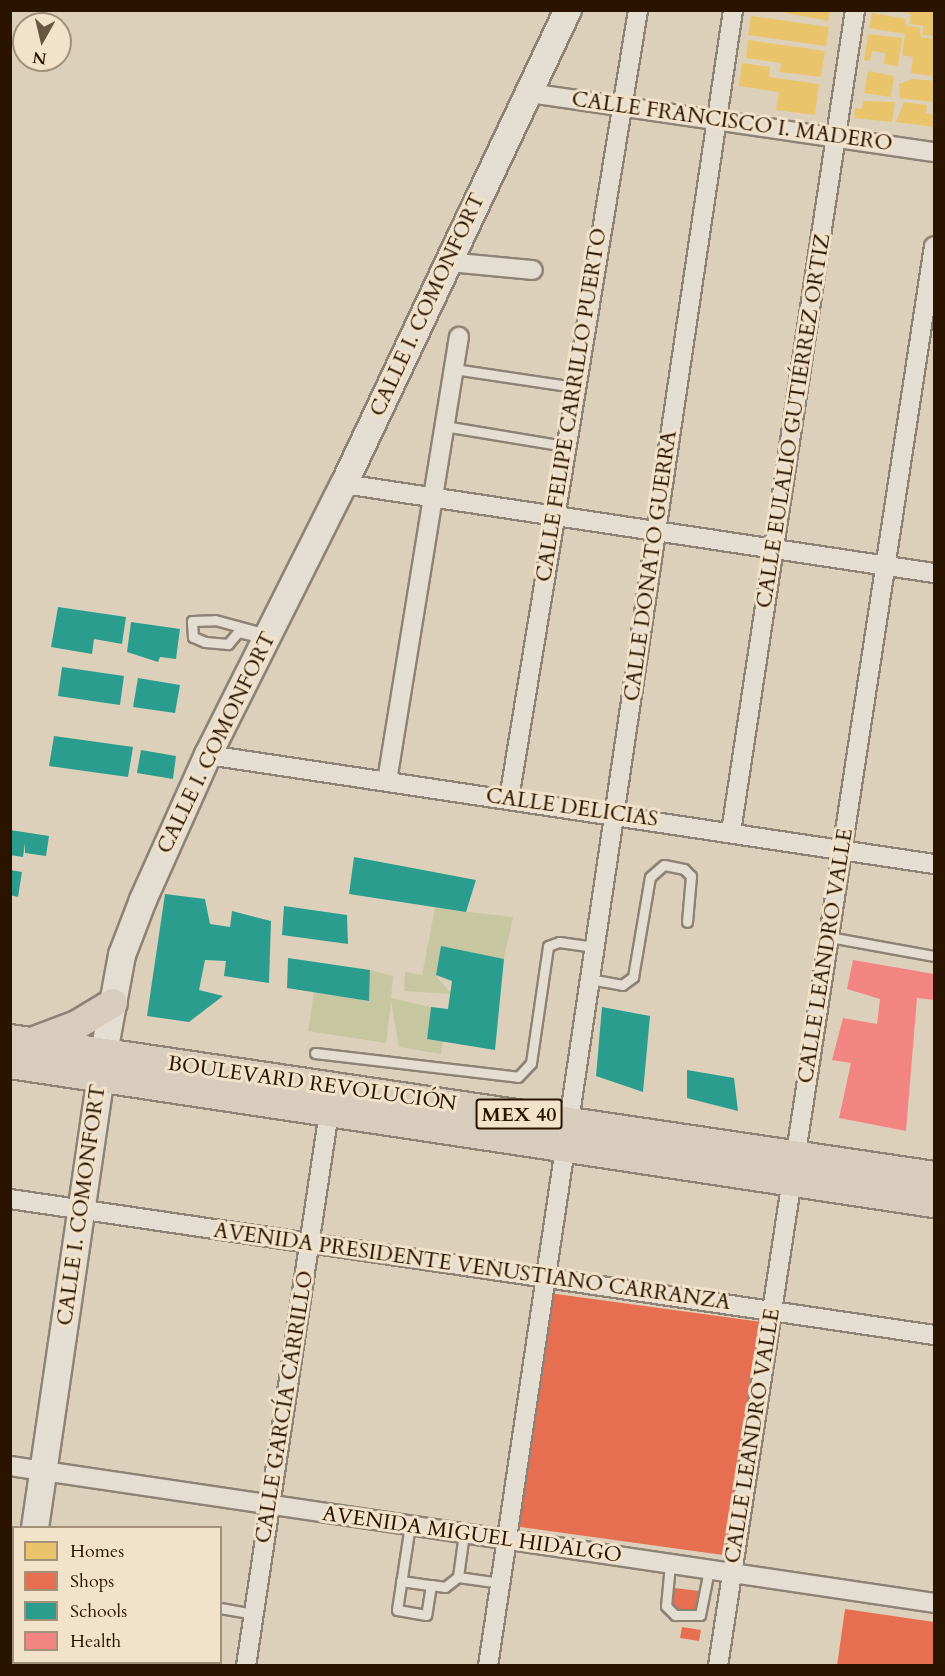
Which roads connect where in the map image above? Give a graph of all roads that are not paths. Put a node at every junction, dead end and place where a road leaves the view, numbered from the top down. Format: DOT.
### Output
graph roads {
  1 [pos="568,10"];
  2 [pos="638,10"];
  3 [pos="734,10"];
  4 [pos="855,10"];
  5 [pos="529,93"];
  6 [pos="622,106"];
  7 [pos="717,120"];
  8 [pos="836,138"];
  9 [pos="934,152"];
  10 [pos="934,246"];
  11 [pos="448,262"];
  12 [pos="533,270"];
  13 [pos="459,338"];
  14 [pos="454,369"];
  15 [pos="575,387"];
  16 [pos="444,426"];
  17 [pos="565,446"];
  18 [pos="344,483"];
  19 [pos="433,497"];
  20 [pos="554,515"];
  21 [pos="656,531"];
  22 [pos="774,548"];
  23 [pos="886,565"];
  24 [pos="934,573"];
  25 [pos="268,637"];
  26 [pos="208,755"];
  27 [pos="387,781"];
  28 [pos="509,799"];
  29 [pos="614,814"];
  30 [pos="731,832"];
  31 [pos="843,850"];
  32 [pos="934,864"];
  33 [pos="687,922"];
  34 [pos="829,937"];
  35 [pos="593,947"];
  36 [pos="934,956"];
  37 [pos="589,979"];
  38 [pos="113,1003"];
  39 [pos="21,1041"];
  40 [pos="315,1053"];
  41 [pos="10,1064"];
  42 [pos="102,1065"];
  43 [pos="329,1112"];
  44 [pos="567,1134"];
  45 [pos="794,1168"];
  46 [pos="934,1176"];
  47 [pos="10,1198"];
  48 [pos="934,1203"];
  49 [pos="81,1209"];
  50 [pos="309,1243"];
  51 [pos="546,1279"];
  52 [pos="772,1311"];
  53 [pos="934,1335"];
  54 [pos="10,1466"];
  55 [pos="43,1471"];
  56 [pos="270,1505"];
  57 [pos="410,1525"];
  58 [pos="35,1526"];
  59 [pos="464,1533"];
  60 [pos="506,1540"];
  61 [pos="670,1564"];
  62 [pos="709,1570"];
  63 [pos="732,1573"];
  64 [pos="458,1577"];
  65 [pos="401,1581"];
  66 [pos="500,1583"];
  67 [pos="431,1585"];
  68 [pos="934,1603"];
  69 [pos="222,1608"];
  70 [pos="253,1614"];
  71 [pos="246,1665"];
  72 [pos="488,1665"];
  73 [pos="718,1665"];
  1 -- 5 [label="main road, CALLE I. COMONFORT"];
  2 -- 6 [label="street, CALLE FELIPE CARRILLO PUERTO"];
  3 -- 7 [label="street, CALLE DONATO GUERRA"];
  4 -- 8 [label="street, CALLE EULALIO GUTIÉRREZ ORTIZ"];
  5 -- 6 [label="street, CALLE FRANCISCO I. MADERO"];
  5 -- 11 [label="main road, CALLE I. COMONFORT"];
  6 -- 7 [label="street, CALLE FRANCISCO I. MADERO"];
  6 -- 15 [label="street, CALLE FELIPE CARRILLO PUERTO"];
  7 -- 8 [label="street, CALLE FRANCISCO I. MADERO"];
  7 -- 21 [label="street, CALLE DONATO GUERRA"];
  8 -- 9 [label="street, CALLE FRANCISCO I. MADERO"];
  8 -- 22 [label="street, CALLE EULALIO GUTIÉRREZ ORTIZ"];
  10 -- 23 [label="street, CALLE LEANDRO VALLE"];
  11 -- 12 [label="street"];
  11 -- 18 [label="main road, CALLE I. COMONFORT"];
  13 -- 14 [label="street"];
  14 -- 15 [label="lane"];
  14 -- 16 [label="street"];
  15 -- 17 [label="street, CALLE FELIPE CARRILLO PUERTO"];
  16 -- 17 [label="lane"];
  16 -- 19 [label="street"];
  17 -- 20 [label="street, CALLE FELIPE CARRILLO PUERTO"];
  18 -- 19 [label="street"];
  18 -- 25 [label="main road, CALLE I. COMONFORT"];
  19 -- 20 [label="street"];
  19 -- 27 [label="street"];
  20 -- 21 [label="street"];
  20 -- 28 [label="street, CALLE FELIPE CARRILLO PUERTO"];
  21 -- 22 [label="street"];
  21 -- 29 [label="street, CALLE DONATO GUERRA"];
  22 -- 23 [label="street"];
  22 -- 30 [label="street, CALLE EULALIO GUTIÉRREZ ORTIZ"];
  23 -- 24 [label="street"];
  23 -- 31 [label="street, CALLE LEANDRO VALLE"];
  25 -- 25 [label="lane"];
  25 -- 26 [label="main road, CALLE I. COMONFORT"];
  26 -- 27 [label="street, CALLE DELICIAS"];
  26 -- 38 [label="main road, CALLE I. COMONFORT"];
  27 -- 28 [label="street, CALLE DELICIAS"];
  28 -- 29 [label="street, CALLE DELICIAS"];
  29 -- 30 [label="street, CALLE DELICIAS"];
  29 -- 35 [label="street, CALLE DONATO GUERRA"];
  30 -- 31 [label="street, CALLE DELICIAS"];
  31 -- 32 [label="street, CALLE DELICIAS"];
  31 -- 34 [label="street, CALLE LEANDRO VALLE"];
  33 -- 37 [label="lane"];
  34 -- 36 [label="lane"];
  34 -- 45 [label="street, CALLE LEANDRO VALLE"];
  35 -- 37 [label="street, CALLE DONATO GUERRA"];
  35 -- 40 [label="lane"];
  37 -- 44 [label="street, CALLE DONATO GUERRA"];
  38 -- 39 [label="main road"];
  38 -- 42 [label="main road, CALLE I. COMONFORT"];
  39 -- 42 [label="main road, BOULEVARD REVOLUCIÓN / MEX 40"];
  41 -- 42 [label="main road, MEX 40"];
  42 -- 43 [label="main road, MEX 40"];
  42 -- 44 [label="main road, BOULEVARD REVOLUCIÓN / MEX 40"];
  42 -- 49 [label="main road, CALLE I. COMONFORT"];
  43 -- 44 [label="main road, MEX 40"];
  43 -- 50 [label="street, CALLE GARCÍA CARRILLO"];
  44 -- 45 [label="main road, MEX 40"];
  44 -- 51 [label="street, CALLE DONATO GUERRA"];
  45 -- 46 [label="main road, MEX 40"];
  45 -- 48 [label="main road, MEX 40"];
  45 -- 52 [label="street, CALLE LEANDRO VALLE"];
  47 -- 49 [label="street, AVENIDA PRESIDENTE VENUSTIANO CARRANZA"];
  49 -- 50 [label="street, AVENIDA PRESIDENTE VENUSTIANO CARRANZA"];
  49 -- 55 [label="main road, CALLE I. COMONFORT"];
  50 -- 51 [label="street, AVENIDA PRESIDENTE VENUSTIANO CARRANZA"];
  50 -- 56 [label="street, CALLE GARCÍA CARRILLO"];
  51 -- 52 [label="street, AVENIDA PRESIDENTE VENUSTIANO CARRANZA"];
  51 -- 60 [label="street, CALLE DONATO GUERRA"];
  52 -- 53 [label="street, AVENIDA PRESIDENTE VENUSTIANO CARRANZA"];
  52 -- 63 [label="street, CALLE LEANDRO VALLE"];
  54 -- 55 [label="street, AVENIDA MIGUEL HIDALGO"];
  55 -- 56 [label="street, AVENIDA MIGUEL HIDALGO"];
  55 -- 58 [label="main road, CALLE I. COMONFORT"];
  56 -- 57 [label="street, AVENIDA MIGUEL HIDALGO"];
  56 -- 70 [label="street, CALLE GARCÍA CARRILLO"];
  57 -- 59 [label="street, AVENIDA MIGUEL HIDALGO"];
  57 -- 65 [label="lane"];
  59 -- 60 [label="street, AVENIDA MIGUEL HIDALGO"];
  59 -- 64 [label="lane"];
  60 -- 61 [label="street, AVENIDA MIGUEL HIDALGO"];
  60 -- 66 [label="street, CALLE DONATO GUERRA"];
  61 -- 62 [label="street, AVENIDA MIGUEL HIDALGO"];
  61 -- 62 [label="lane"];
  62 -- 63 [label="street, AVENIDA MIGUEL HIDALGO"];
  63 -- 68 [label="street, AVENIDA MIGUEL HIDALGO"];
  63 -- 73 [label="street, CALLE LEANDRO VALLE"];
  64 -- 66 [label="lane"];
  64 -- 67 [label="lane"];
  65 -- 67 [label="lane"];
  65 -- 67 [label="lane"];
  66 -- 72 [label="street, CALLE DONATO GUERRA"];
  69 -- 70 [label="lane"];
  70 -- 71 [label="street, CALLE GARCÍA CARRILLO"];
}
